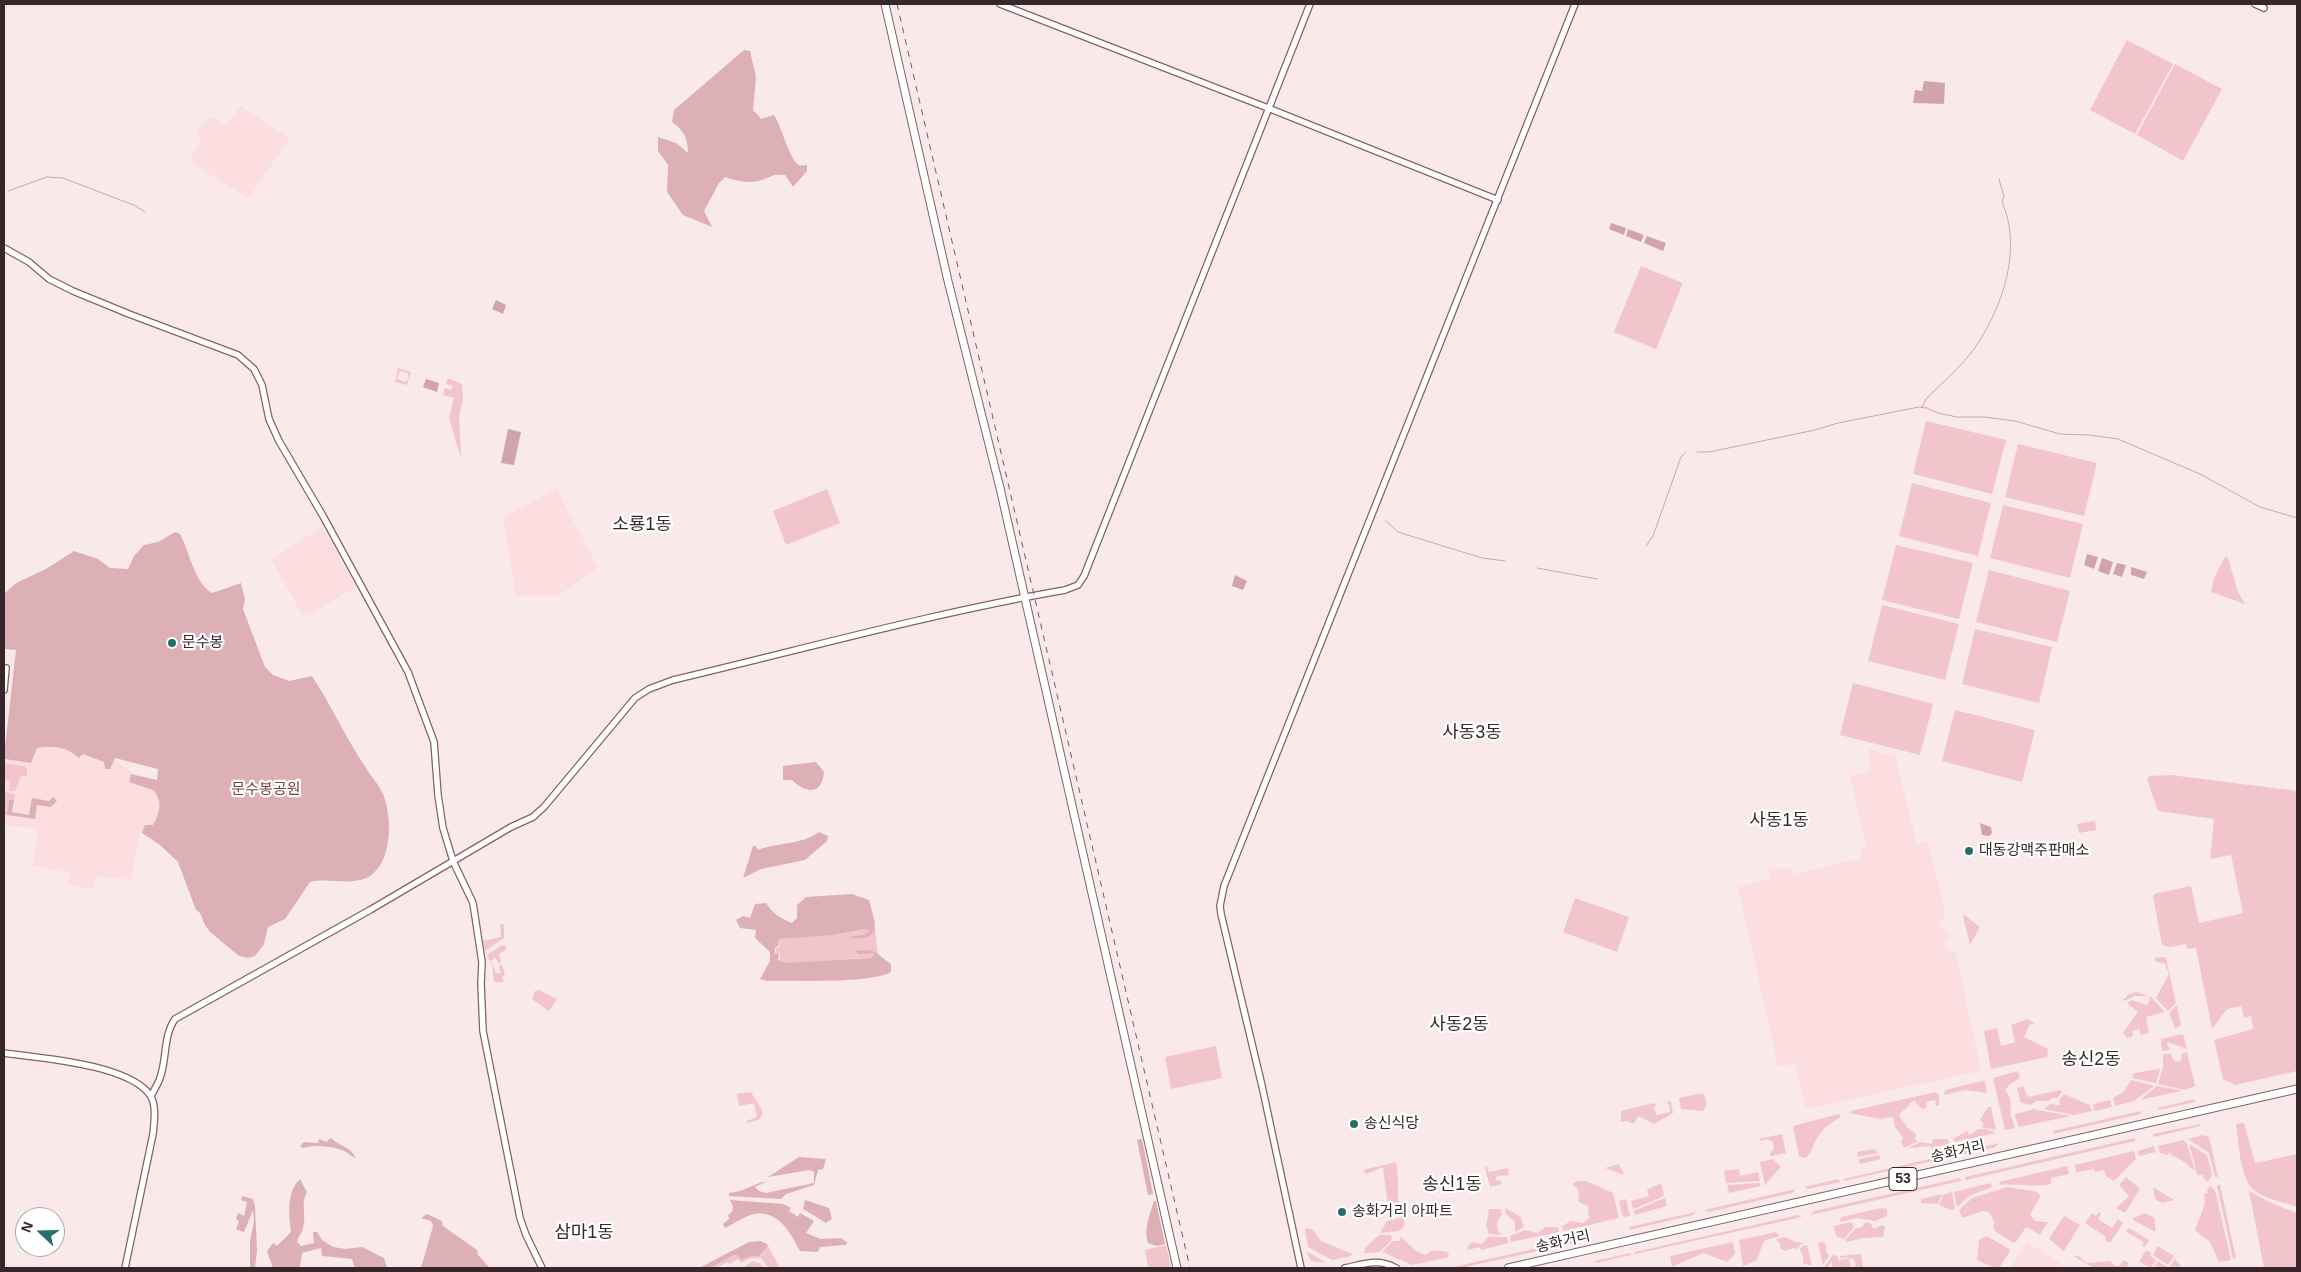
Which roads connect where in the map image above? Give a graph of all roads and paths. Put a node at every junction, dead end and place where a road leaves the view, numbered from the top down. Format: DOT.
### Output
graph roads {
  1 [pos="885,4"];
  2 [pos="1000,4"];
  3 [pos="1310,4"];
  4 [pos="1575,4"];
  5 [pos="2255,4"];
  6 [pos="2264,8"];
  7 [pos="1268,108"];
  8 [pos="1498,200"];
  9 [pos="4,248"];
  10 [pos="1025,598"];
  11 [pos="6,668"];
  12 [pos="4,690"];
  13 [pos="453,861"];
  14 [pos="4,1053"];
  15 [pos="2297,1089"];
  16 [pos="151,1096"];
  17 [pos="1374,1261"];
  18 [pos="125,1268"];
  19 [pos="542,1268"];
  20 [pos="1177,1268"];
  21 [pos="1301,1268"];
  22 [pos="1345,1268"];
  23 [pos="1385,1268"];
  24 [pos="1396,1268"];
  25 [pos="1508,1268"];
  1 -- 10 [label="main road"];
  2 -- 7 [label="street"];
  3 -- 7 [label="street"];
  4 -- 8 [label="street"];
  5 -- 6 [label="street"];
  7 -- 8 [label="street"];
  7 -- 10 [label="street"];
  8 -- 21 [label="street"];
  9 -- 13 [label="street"];
  10 -- 13 [label="street"];
  10 -- 20 [label="main road"];
  11 -- 12 [label="street"];
  13 -- 16 [label="street"];
  13 -- 19 [label="street"];
  14 -- 16 [label="street"];
  15 -- 25 [label="main road, 송화거리 / 53"];
  16 -- 18 [label="street"];
  17 -- 22 [label="street"];
  17 -- 23 [label="street"];
  17 -- 24 [label="street"];
}
